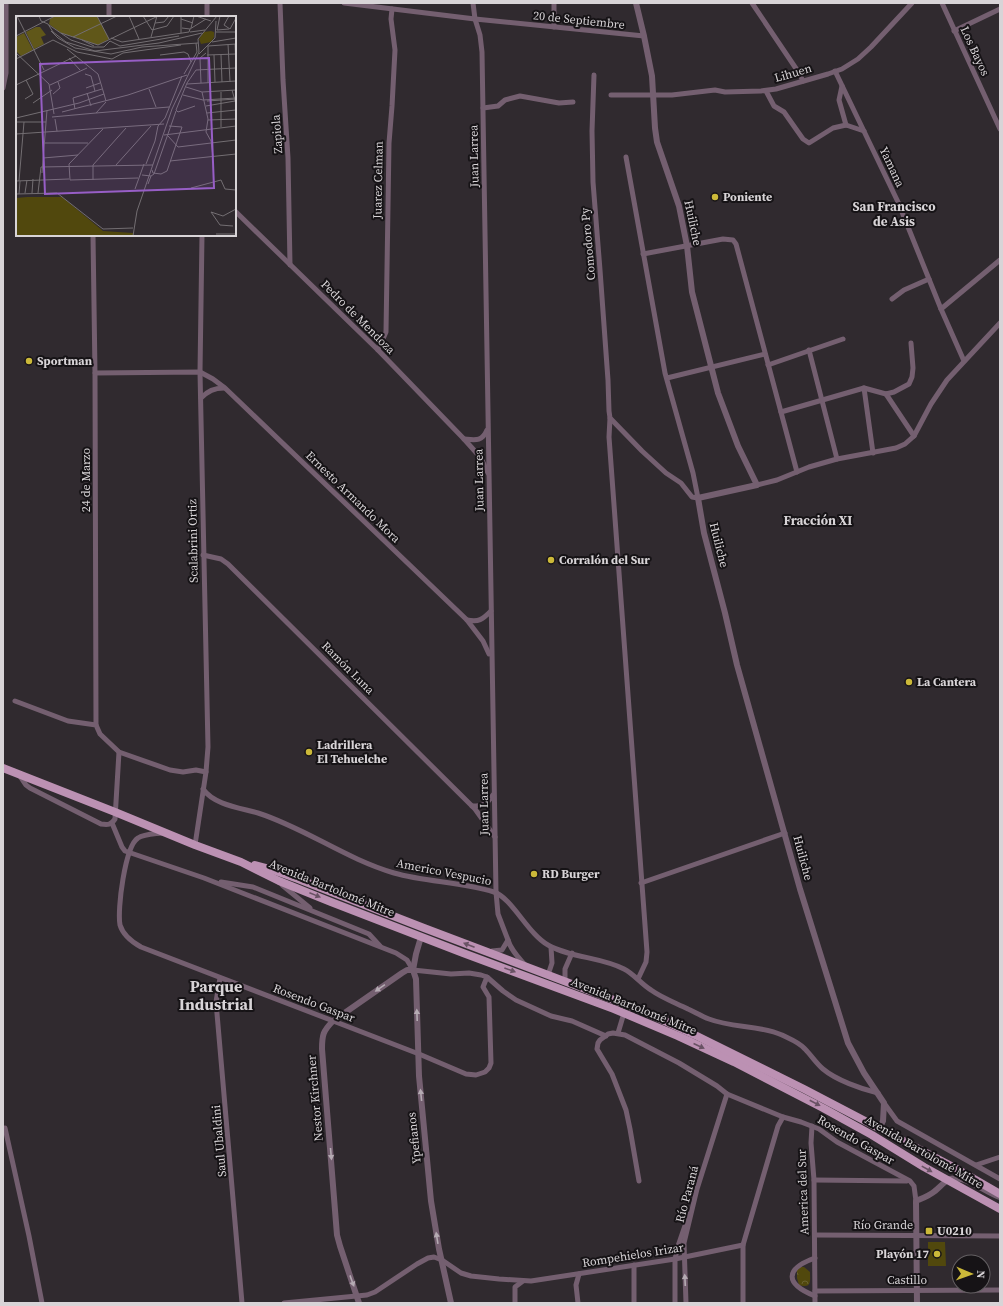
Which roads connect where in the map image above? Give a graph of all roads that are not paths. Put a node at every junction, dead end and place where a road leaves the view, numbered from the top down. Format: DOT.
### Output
graph roads {
  1 [pos="6,3"];
  2 [pos="109,3"];
  3 [pos="207,3"];
  4 [pos="280,3"];
  5 [pos="344,3"];
  6 [pos="473,3"];
  7 [pos="554,3"];
  8 [pos="636,3"];
  9 [pos="752,3"];
  10 [pos="912,3"];
  11 [pos="942,3"];
  12 [pos="392,9"];
  13 [pos="1000,9"];
  14 [pos="109,16"];
  15 [pos="207,16"];
  16 [pos="475,19"];
  17 [pos="554,27"];
  18 [pos="954,30"];
  19 [pos="644,36"];
  20 [pos="836,71"];
  21 [pos="594,75"];
  22 [pos="802,81"];
  23 [pos="842,86"];
  24 [pos="3,88"];
  25 [pos="766,90"];
  26 [pos="653,95"];
  27 [pos="611,96"];
  28 [pos="572,102"];
  29 [pos="483,108"];
  30 [pos="846,125"];
  31 [pos="1000,129"];
  32 [pos="864,130"];
  33 [pos="626,157"];
  34 [pos="236,212"];
  35 [pos="93,236"];
  36 [pos="202,236"];
  37 [pos="687,246"];
  38 [pos="643,254"];
  39 [pos="1000,260"];
  40 [pos="290,265"];
  41 [pos="929,279"];
  42 [pos="892,299"];
  43 [pos="941,309"];
  44 [pos="1000,323"];
  45 [pos="843,339"];
  46 [pos="911,343"];
  47 [pos="378,350"];
  48 [pos="809,350"];
  49 [pos="765,354"];
  50 [pos="964,361"];
  51 [pos="768,365"];
  52 [pos="712,367"];
  53 [pos="200,372"];
  54 [pos="95,373"];
  55 [pos="667,378"];
  56 [pos="226,388"];
  57 [pos="864,388"];
  58 [pos="886,394"];
  59 [pos="201,398"];
  60 [pos="823,401"];
  61 [pos="781,412"];
  62 [pos="610,418"];
  63 [pos="488,429"];
  64 [pos="914,436"];
  65 [pos="464,439"];
  66 [pos="873,453"];
  67 [pos="837,459"];
  68 [pos="797,472"];
  69 [pos="488,474"];
  70 [pos="757,485"];
  71 [pos="698,498"];
  72 [pos="203,555"];
  73 [pos="491,611"];
  74 [pos="467,620"];
  75 [pos="491,662"];
  76 [pos="15,701"];
  77 [pos="96,725"];
  78 [pos="119,752"];
  79 [pos="3,768"];
  80 [pos="206,772"];
  81 [pos="19,775"];
  82 [pos="203,789"];
  83 [pos="494,794"];
  84 [pos="472,806"];
  85 [pos="115,812"];
  86 [pos="112,823"];
  87 [pos="165,833"];
  88 [pos="785,833"];
  89 [pos="494,837"];
  90 [pos="195,845"];
  91 [pos="129,852"];
  92 [pos="241,862"];
  93 [pos="277,880"];
  94 [pos="212,881"];
  95 [pos="641,883"];
  96 [pos="496,892"];
  97 [pos="316,913"];
  98 [pos="421,937"];
  99 [pos="508,940"];
  100 [pos="380,946"];
  101 [pos="551,946"];
  102 [pos="484,951"];
  103 [pos="572,953"];
  104 [pos="527,967"];
  105 [pos="413,970"];
  106 [pos="548,975"];
  107 [pos="487,977"];
  108 [pos="220,978"];
  109 [pos="638,979"];
  110 [pos="565,981"];
  111 [pos="624,1013"];
  112 [pos="333,1021"];
  113 [pos="618,1033"];
  114 [pos="606,1036"];
  115 [pos="419,1054"];
  116 [pos="878,1093"];
  117 [pos="727,1094"];
  118 [pos="884,1103"];
  119 [pos="783,1117"];
  120 [pos="812,1126"];
  121 [pos="5,1128"];
  122 [pos="879,1129"];
  123 [pos="1000,1157"];
  124 [pos="976,1165"];
  125 [pos="1000,1179"];
  126 [pos="814,1180"];
  127 [pos="948,1180"];
  128 [pos="640,1181"];
  129 [pos="910,1181"];
  130 [pos="698,1190"];
  131 [pos="1000,1194"];
  132 [pos="1000,1197"];
  133 [pos="916,1201"];
  134 [pos="1000,1209"];
  135 [pos="815,1235"];
  136 [pos="916,1235"];
  137 [pos="1000,1236"];
  138 [pos="744,1245"];
  139 [pos="684,1257"];
  140 [pos="815,1258"];
  141 [pos="675,1259"];
  142 [pos="442,1260"];
  143 [pos="634,1265"];
  144 [pos="579,1274"];
  145 [pos="524,1280"];
  146 [pos="916,1290"];
  147 [pos="1000,1290"];
  148 [pos="815,1294"];
  149 [pos="357,1296"];
  150 [pos="42,1303"];
  151 [pos="242,1303"];
  152 [pos="284,1303"];
  153 [pos="359,1303"];
  154 [pos="451,1303"];
  155 [pos="515,1303"];
  156 [pos="578,1303"];
  157 [pos="634,1303"];
  158 [pos="675,1303"];
  159 [pos="686,1303"];
  160 [pos="743,1303"];
  161 [pos="815,1303"];
  162 [pos="917,1303"];
  1 -- 24 [label="street"];
  2 -- 14 [label="street"];
  3 -- 15 [label="street"];
  4 -- 40 [label="street, Zapiola"];
  5 -- 12 [label="street, 20 de Septiembre"];
  6 -- 16 [label="street, Juan Larrea"];
  7 -- 17 [label="street"];
  8 -- 19 [label="street, Huiliche"];
  9 -- 22 [label="street"];
  10 -- 20 [label="street, Lihuen"];
  11 -- 18 [label="street, Los Bayos"];
  12 -- 16 [label="street, 20 de Septiembre"];
  12 -- 47 [label="street, Juarez Celman"];
  13 -- 18 [label="street"];
  16 -- 17 [label="street, 20 de Septiembre"];
  16 -- 29 [label="street, Juan Larrea"];
  17 -- 19 [label="street, 20 de Septiembre"];
  18 -- 31 [label="street, Los Bayos"];
  19 -- 26 [label="street, Huiliche"];
  20 -- 22 [label="street, Lihuen"];
  20 -- 23 [label="street, Yamana"];
  21 -- 62 [label="street, Comodoro Py"];
  22 -- 25 [label="street, Lihuen"];
  23 -- 30 [label="street"];
  23 -- 32 [label="street, Yamana"];
  25 -- 26 [label="street, Lihuen"];
  25 -- 30 [label="street"];
  26 -- 27 [label="street, Lihuen"];
  26 -- 37 [label="street, Huiliche"];
  28 -- 29 [label="street"];
  29 -- 63 [label="street, Juan Larrea"];
  30 -- 32 [label="street"];
  32 -- 41 [label="street, Yamana"];
  33 -- 38 [label="street"];
  34 -- 40 [label="street, Pedro de Mendoza"];
  35 -- 54 [label="street, 24 de Marzo"];
  36 -- 53 [label="street, Scalabrini Ortiz"];
  37 -- 38 [label="street"];
  37 -- 49 [label="street"];
  37 -- 52 [label="street, Huiliche"];
  38 -- 55 [label="street"];
  39 -- 43 [label="street"];
  40 -- 47 [label="street, Pedro de Mendoza"];
  41 -- 42 [label="street"];
  41 -- 43 [label="street, Yamana"];
  43 -- 50 [label="street, Yamana"];
  44 -- 50 [label="street"];
  45 -- 48 [label="street"];
  46 -- 58 [label="street"];
  47 -- 65 [label="street, Pedro de Mendoza"];
  48 -- 51 [label="street"];
  48 -- 60 [label="street"];
  49 -- 51 [label="street"];
  49 -- 52 [label="street"];
  50 -- 64 [label="street"];
  51 -- 61 [label="street"];
  52 -- 55 [label="street"];
  52 -- 70 [label="street, Huiliche"];
  53 -- 54 [label="street"];
  53 -- 56 [label="street, Ernesto Armando Mora"];
  53 -- 59 [label="street, Scalabrini Ortiz"];
  54 -- 77 [label="street, 24 de Marzo"];
  55 -- 71 [label="street"];
  56 -- 59 [label="street"];
  56 -- 74 [label="street, Ernesto Armando Mora"];
  57 -- 58 [label="street"];
  57 -- 60 [label="street"];
  57 -- 66 [label="street"];
  58 -- 64 [label="street"];
  59 -- 72 [label="street, Scalabrini Ortiz"];
  60 -- 61 [label="street"];
  60 -- 67 [label="street"];
  61 -- 68 [label="street"];
  62 -- 71 [label="street"];
  62 -- 95 [label="street, Comodoro Py"];
  63 -- 65 [label="street"];
  63 -- 69 [label="street, Juan Larrea"];
  64 -- 66 [label="street"];
  65 -- 69 [label="street, Pedro de Mendoza"];
  66 -- 67 [label="street"];
  67 -- 68 [label="street"];
  68 -- 70 [label="street"];
  69 -- 73 [label="street, Juan Larrea"];
  70 -- 71 [label="street"];
  71 -- 88 [label="street, Huiliche"];
  72 -- 80 [label="street, Scalabrini Ortiz"];
  72 -- 84 [label="street, Ramón Luna"];
  73 -- 74 [label="street"];
  73 -- 75 [label="street, Juan Larrea"];
  74 -- 75 [label="street, Ernesto Armando Mora"];
  75 -- 83 [label="street, Juan Larrea"];
  76 -- 77 [label="street"];
  77 -- 78 [label="street"];
  78 -- 80 [label="street"];
  78 -- 85 [label="street"];
  79 -- 81 [label="main road, Avenida Bartolomé Mitre"];
  80 -- 82 [label="street, Scalabrini Ortiz"];
  81 -- 85 [label="main road, Avenida Bartolomé Mitre"];
  81 -- 86 [label="street"];
  82 -- 90 [label="street, Scalabrini Ortiz"];
  82 -- 96 [label="street, Americo Vespucio"];
  83 -- 84 [label="street"];
  83 -- 89 [label="street, Juan Larrea"];
  84 -- 89 [label="street, Ramón Luna"];
  85 -- 86 [label="street"];
  85 -- 87 [label="main road, Avenida Bartolomé Mitre"];
  86 -- 91 [label="street"];
  87 -- 90 [label="main road, Avenida Bartolomé Mitre"];
  87 -- 91 [label="street, Rosendo Gaspar"];
  88 -- 95 [label="street"];
  88 -- 116 [label="street, Huiliche"];
  89 -- 96 [label="street, Juan Larrea"];
  90 -- 92 [label="main road, Avenida Bartolomé Mitre"];
  91 -- 94 [label="street"];
  91 -- 108 [label="street, Rosendo Gaspar"];
  92 -- 93 [label="main road, Avenida Bartolomé Mitre"];
  102 -- 92 [label="main road, Avenida Bartolomé Mitre, one-way"];
  93 -- 97 [label="street"];
  93 -- 98 [label="main road, Avenida Bartolomé Mitre, one-way"];
  94 -- 97 [label="street"];
  94 -- 100 [label="street"];
  95 -- 109 [label="street, Comodoro Py"];
  96 -- 99 [label="street, Juan Larrea"];
  96 -- 101 [label="street, Americo Vespucio"];
  97 -- 100 [label="street"];
  98 -- 105 [label="street"];
  98 -- 111 [label="main road, Avenida Bartolomé Mitre, one-way"];
  99 -- 102 [label="street"];
  99 -- 104 [label="street, Juan Larrea"];
  100 -- 105 [label="street"];
  101 -- 103 [label="street, Americo Vespucio"];
  101 -- 106 [label="street"];
  102 -- 104 [label="main road, Avenida Bartolomé Mitre"];
  103 -- 109 [label="street, Americo Vespucio"];
  103 -- 110 [label="street"];
  104 -- 106 [label="main road, Avenida Bartolomé Mitre"];
  105 -- 107 [label="street"];
  105 -- 112 [label="street, Nestor Kirchner, one-way"];
  115 -- 105 [label="street, Ypefianos, one-way"];
  106 -- 110 [label="main road, Avenida Bartolomé Mitre"];
  107 -- 114 [label="street"];
  107 -- 115 [label="street, Rosendo Gaspar"];
  108 -- 112 [label="street, Rosendo Gaspar"];
  108 -- 151 [label="street, Saul Ubaldini"];
  109 -- 116 [label="street, Americo Vespucio"];
  110 -- 122 [label="main road, Avenida Bartolomé Mitre"];
  111 -- 113 [label="street"];
  111 -- 127 [label="main road, Avenida Bartolomé Mitre, one-way"];
  112 -- 115 [label="street, Rosendo Gaspar"];
  112 -- 149 [label="street, Nestor Kirchner, one-way"];
  113 -- 114 [label="street"];
  113 -- 117 [label="street, Rosendo Gaspar"];
  114 -- 128 [label="street"];
  142 -- 115 [label="street, Ypefianos, one-way"];
  116 -- 118 [label="street, Huiliche"];
  117 -- 119 [label="street, Rosendo Gaspar"];
  117 -- 130 [label="street, Río Paraná"];
  118 -- 122 [label="street"];
  118 -- 124 [label="street"];
  119 -- 120 [label="street, Rosendo Gaspar"];
  119 -- 138 [label="street"];
  120 -- 126 [label="street, America del Sur"];
  120 -- 129 [label="street, Rosendo Gaspar"];
  121 -- 150 [label="street"];
  122 -- 131 [label="main road, Avenida Bartolomé Mitre"];
  123 -- 124 [label="street"];
  124 -- 125 [label="street"];
  126 -- 129 [label="street"];
  126 -- 135 [label="street, America del Sur"];
  127 -- 132 [label="street"];
  127 -- 133 [label="street"];
  127 -- 134 [label="main road, Avenida Bartolomé Mitre"];
  129 -- 133 [label="street"];
  130 -- 139 [label="street, Río Paraná"];
  130 -- 141 [label="street"];
  133 -- 136 [label="street"];
  135 -- 136 [label="street, Río Grande"];
  135 -- 140 [label="street, America del Sur"];
  136 -- 137 [label="street, Río Grande"];
  136 -- 146 [label="street"];
  138 -- 139 [label="street, Rompehielos Irizar"];
  138 -- 160 [label="street"];
  139 -- 141 [label="street, Rompehielos Irizar"];
  159 -- 139 [label="street, Río Paraná, one-way"];
  140 -- 148 [label="street, America del Sur"];
  140 -- 148 [label="street"];
  141 -- 143 [label="street, Rompehielos Irizar"];
  141 -- 158 [label="street"];
  142 -- 145 [label="street, Rompehielos Irizar"];
  142 -- 149 [label="street"];
  142 -- 154 [label="street, Ypefianos"];
  143 -- 144 [label="street, Rompehielos Irizar"];
  143 -- 157 [label="street"];
  144 -- 145 [label="street, Rompehielos Irizar"];
  144 -- 156 [label="street"];
  145 -- 155 [label="street"];
  146 -- 147 [label="street, Castillo"];
  146 -- 148 [label="street, Castillo"];
  146 -- 162 [label="street"];
  148 -- 161 [label="street, America del Sur"];
  149 -- 152 [label="street"];
  149 -- 153 [label="street, Nestor Kirchner"];
}
